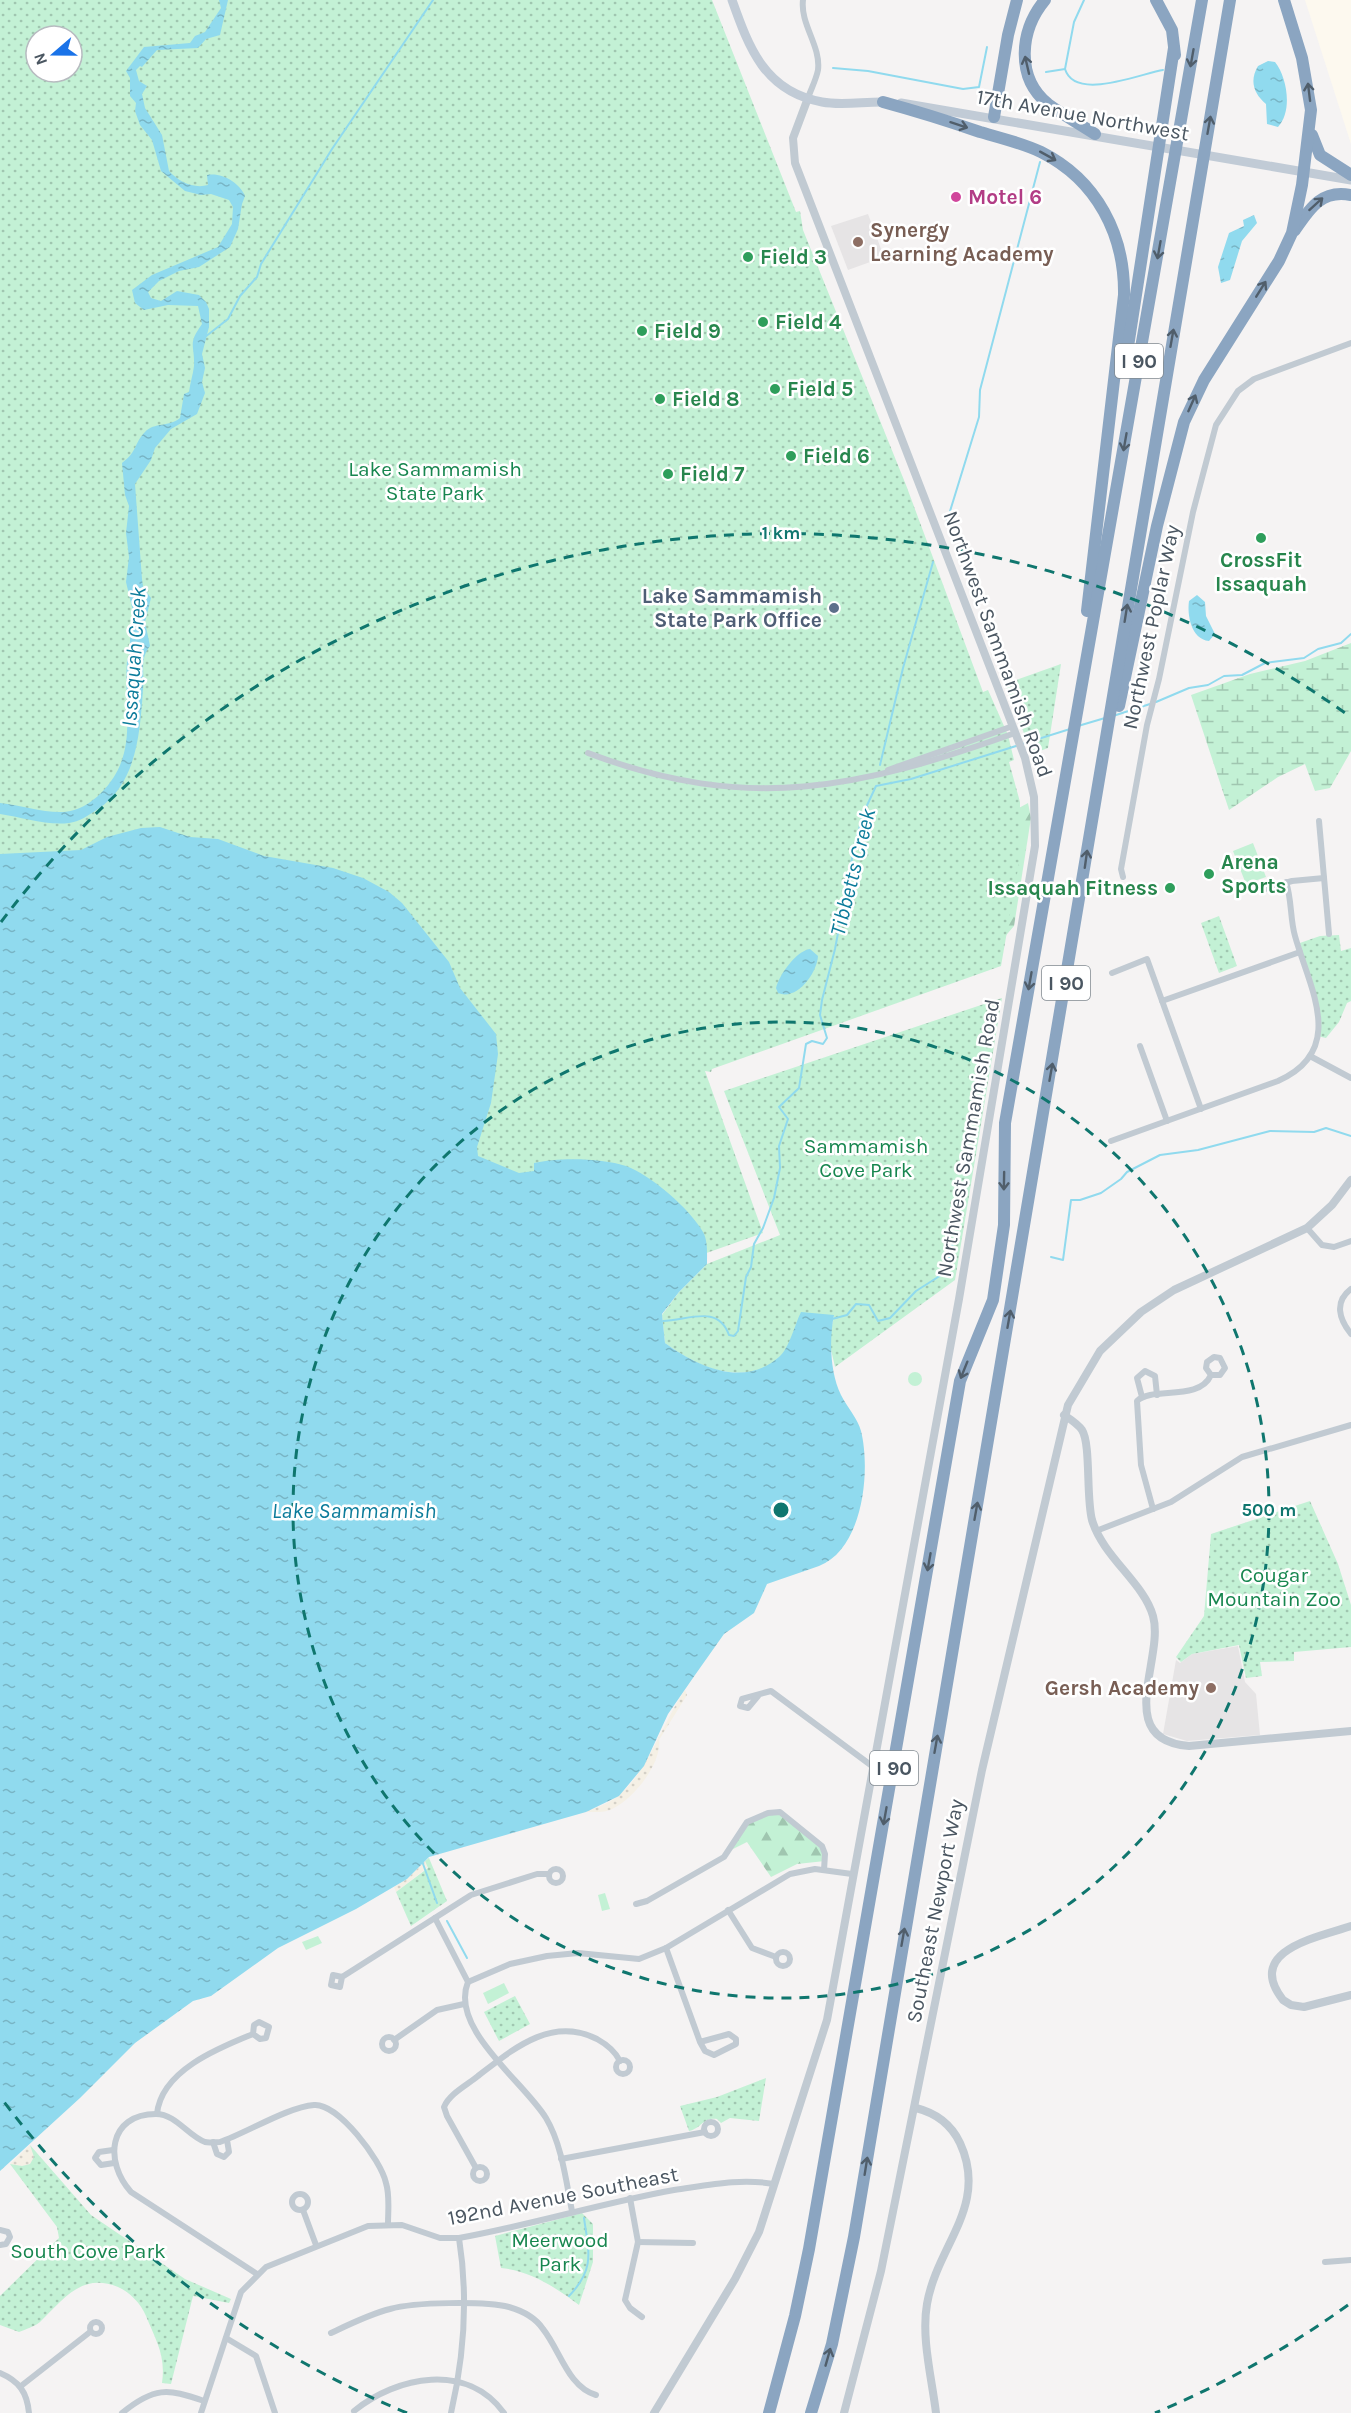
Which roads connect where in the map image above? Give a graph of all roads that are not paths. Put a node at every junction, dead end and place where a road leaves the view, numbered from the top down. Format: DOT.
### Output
graph roads {
  1 [pos="732,0"];
  2 [pos="803,0"];
  3 [pos="1017,0"];
  4 [pos="1045,0"];
  5 [pos="1156,0"];
  6 [pos="1202,0"];
  7 [pos="1230,0"];
  8 [pos="1284,0"];
  9 [pos="808,98"];
  10 [pos="883,102"];
  11 [pos="994,117"];
  12 [pos="1310,128"];
  13 [pos="1095,134"];
  14 [pos="1304,172"];
  15 [pos="1351,175"];
  16 [pos="1351,180"];
  17 [pos="1351,195"];
  18 [pos="1292,233"];
  19 [pos="1351,343"];
  20 [pos="1100,517"];
  21 [pos="1113,718"];
  22 [pos="1076,723"];
  23 [pos="1015,733"];
  24 [pos="588,753"];
  25 [pos="1319,821"];
  26 [pos="1124,877"];
  27 [pos="1324,878"];
  28 [pos="1286,882"];
  29 [pos="1261,890"];
  30 [pos="1329,934"];
  31 [pos="1300,952"];
  32 [pos="1112,972"];
  33 [pos="1162,1001"];
  34 [pos="1140,1046"];
  35 [pos="1310,1056"];
  36 [pos="1351,1076"];
  37 [pos="1201,1109"];
  38 [pos="1167,1121"];
  39 [pos="1110,1141"];
  40 [pos="1351,1180"];
  41 [pos="1307,1228"];
  42 [pos="1351,1241"];
  43 [pos="1351,1289"];
  44 [pos="1351,1334"];
  45 [pos="1211,1375"];
  46 [pos="1157,1395"];
  47 [pos="1142,1397"];
  48 [pos="1064,1415"];
  49 [pos="1351,1425"];
  50 [pos="1153,1509"];
  51 [pos="1096,1531"];
  52 [pos="758,1696"];
  53 [pos="1351,1731"];
  54 [pos="872,1766"];
  55 [pos="824,1870"];
  56 [pos="549,1874"];
  57 [pos="852,1874"];
  58 [pos="636,1904"];
  59 [pos="728,1910"];
  60 [pos="435,1918"];
  61 [pos="1351,1926"];
  62 [pos="666,1948"];
  63 [pos="776,1957"];
  64 [pos="342,1977"];
  65 [pos="468,1982"];
  66 [pos="1351,1995"];
  67 [pos="464,2004"];
  68 [pos="253,2034"];
  69 [pos="394,2040"];
  70 [pos="700,2042"];
  71 [pos="498,2061"];
  72 [pos="620,2061"];
  73 [pos="916,2108"];
  74 [pos="158,2114"];
  75 [pos="705,2132"];
  76 [pos="226,2140"];
  77 [pos="213,2142"];
  78 [pos="113,2150"];
  79 [pos="561,2159"];
  80 [pos="114,2161"];
  81 [pos="476,2168"];
  82 [pos="774,2184"];
  83 [pos="630,2198"];
  84 [pos="303,2211"];
  85 [pos="572,2211"];
  86 [pos="388,2224"];
  87 [pos="0,2230"];
  88 [pos="459,2238"];
  89 [pos="638,2242"];
  90 [pos="693,2243"];
  91 [pos="0,2245"];
  92 [pos="316,2245"];
  93 [pos="1351,2260"];
  94 [pos="1325,2262"];
  95 [pos="257,2274"];
  96 [pos="463,2305"];
  97 [pos="642,2317"];
  98 [pos="90,2332"];
  99 [pos="331,2333"];
  100 [pos="226,2338"];
  101 [pos="0,2373"];
  102 [pos="459,2382"];
  103 [pos="21,2386"];
  104 [pos="596,2395"];
  105 [pos="204,2402"];
  106 [pos="354,2411"];
  107 [pos="29,2413"];
  108 [pos="122,2413"];
  109 [pos="201,2413"];
  110 [pos="275,2413"];
  111 [pos="451,2413"];
  112 [pos="504,2413"];
  113 [pos="654,2413"];
  114 [pos="769,2413"];
  115 [pos="811,2413"];
  116 [pos="844,2413"];
  117 [pos="936,2413"];
  1 -- 9 [label="main road"];
  2 -- 9 [label="street"];
  3 -- 11 [label="highway"];
  13 -- 4 [label="highway, one-way"];
  5 -- 20 [label="highway"];
  6 -- 22 [label="highway, I 90, one-way"];
  21 -- 7 [label="highway, I 90, one-way"];
  12 -- 8 [label="highway, one-way"];
  9 -- 10 [label="main road, 17th Avenue Northwest"];
  9 -- 23 [label="street, Northwest Sammamish Road"];
  10 -- 11 [label="main road, 17th Avenue Northwest"];
  10 -- 20 [label="highway, one-way"];
  11 -- 13 [label="main road, 17th Avenue Northwest"];
  12 -- 14 [label="highway"];
  12 -- 15 [label="highway"];
  13 -- 14 [label="main road, 17th Avenue Northwest"];
  14 -- 16 [label="main road, 17th Avenue Northwest"];
  14 -- 18 [label="highway"];
  18 -- 17 [label="highway, one-way"];
  21 -- 18 [label="highway, one-way"];
  19 -- 26 [label="street, Northwest Poplar Way"];
  20 -- 22 [label="highway"];
  115 -- 21 [label="highway, I 90, one-way"];
  22 -- 114 [label="highway, I 90, one-way"];
  23 -- 24 [label="street"];
  23 -- 54 [label="street, Northwest Sammamish Road"];
  25 -- 27 [label="street"];
  27 -- 28 [label="street"];
  27 -- 30 [label="street"];
  28 -- 29 [label="street"];
  28 -- 31 [label="street"];
  31 -- 33 [label="street"];
  31 -- 35 [label="street"];
  32 -- 33 [label="street"];
  33 -- 37 [label="street"];
  34 -- 38 [label="street"];
  35 -- 36 [label="street"];
  35 -- 37 [label="street"];
  37 -- 38 [label="street"];
  38 -- 39 [label="street"];
  40 -- 41 [label="street, Southeast Newport Way"];
  41 -- 42 [label="street"];
  41 -- 48 [label="street, Southeast Newport Way"];
  43 -- 44 [label="street"];
  45 -- 46 [label="street"];
  46 -- 47 [label="street"];
  46 -- 47 [label="street"];
  47 -- 50 [label="street"];
  48 -- 51 [label="street"];
  48 -- 73 [label="street, Southeast Newport Way"];
  49 -- 50 [label="street"];
  50 -- 51 [label="street"];
  51 -- 53 [label="street"];
  52 -- 54 [label="street"];
  54 -- 57 [label="street, Northwest Sammamish Road"];
  55 -- 57 [label="street"];
  55 -- 58 [label="street"];
  55 -- 59 [label="street"];
  56 -- 60 [label="street"];
  57 -- 82 [label="street, Northwest Sammamish Road"];
  59 -- 62 [label="street"];
  59 -- 63 [label="street"];
  60 -- 64 [label="street"];
  60 -- 65 [label="street"];
  61 -- 66 [label="street"];
  62 -- 65 [label="street"];
  62 -- 70 [label="street"];
  65 -- 67 [label="street"];
  67 -- 69 [label="street"];
  67 -- 71 [label="street"];
  68 -- 74 [label="street"];
  70 -- 70 [label="street"];
  71 -- 72 [label="street"];
  71 -- 79 [label="street"];
  71 -- 81 [label="street"];
  73 -- 116 [label="street, Southeast Newport Way"];
  73 -- 117 [label="street"];
  74 -- 77 [label="street"];
  74 -- 78 [label="street"];
  75 -- 79 [label="street"];
  76 -- 77 [label="street"];
  76 -- 77 [label="street"];
  76 -- 86 [label="street"];
  78 -- 80 [label="street"];
  78 -- 80 [label="street"];
  79 -- 85 [label="street"];
  80 -- 95 [label="street"];
  82 -- 83 [label="street, 192nd Avenue Southeast"];
  82 -- 113 [label="street, Northwest Sammamish Road"];
  83 -- 85 [label="street, 192nd Avenue Southeast"];
  83 -- 89 [label="street"];
  84 -- 92 [label="street"];
  85 -- 88 [label="street, 192nd Avenue Southeast"];
  86 -- 88 [label="street, 192nd Avenue Southeast"];
  86 -- 92 [label="street, 192nd Avenue Southeast"];
  87 -- 91 [label="street"];
  88 -- 96 [label="street"];
  89 -- 90 [label="street"];
  89 -- 97 [label="street"];
  92 -- 95 [label="street, 192nd Avenue Southeast"];
  93 -- 94 [label="street"];
  95 -- 100 [label="street, 192nd Avenue Southeast"];
  96 -- 99 [label="street"];
  96 -- 102 [label="street"];
  96 -- 104 [label="street"];
  98 -- 103 [label="street"];
  100 -- 105 [label="street, 192nd Avenue Southeast"];
  100 -- 110 [label="street"];
  101 -- 103 [label="street"];
  102 -- 106 [label="street"];
  102 -- 111 [label="street"];
  102 -- 112 [label="street"];
  103 -- 107 [label="street"];
  105 -- 108 [label="street"];
  105 -- 109 [label="street, 192nd Avenue Southeast"];
}
